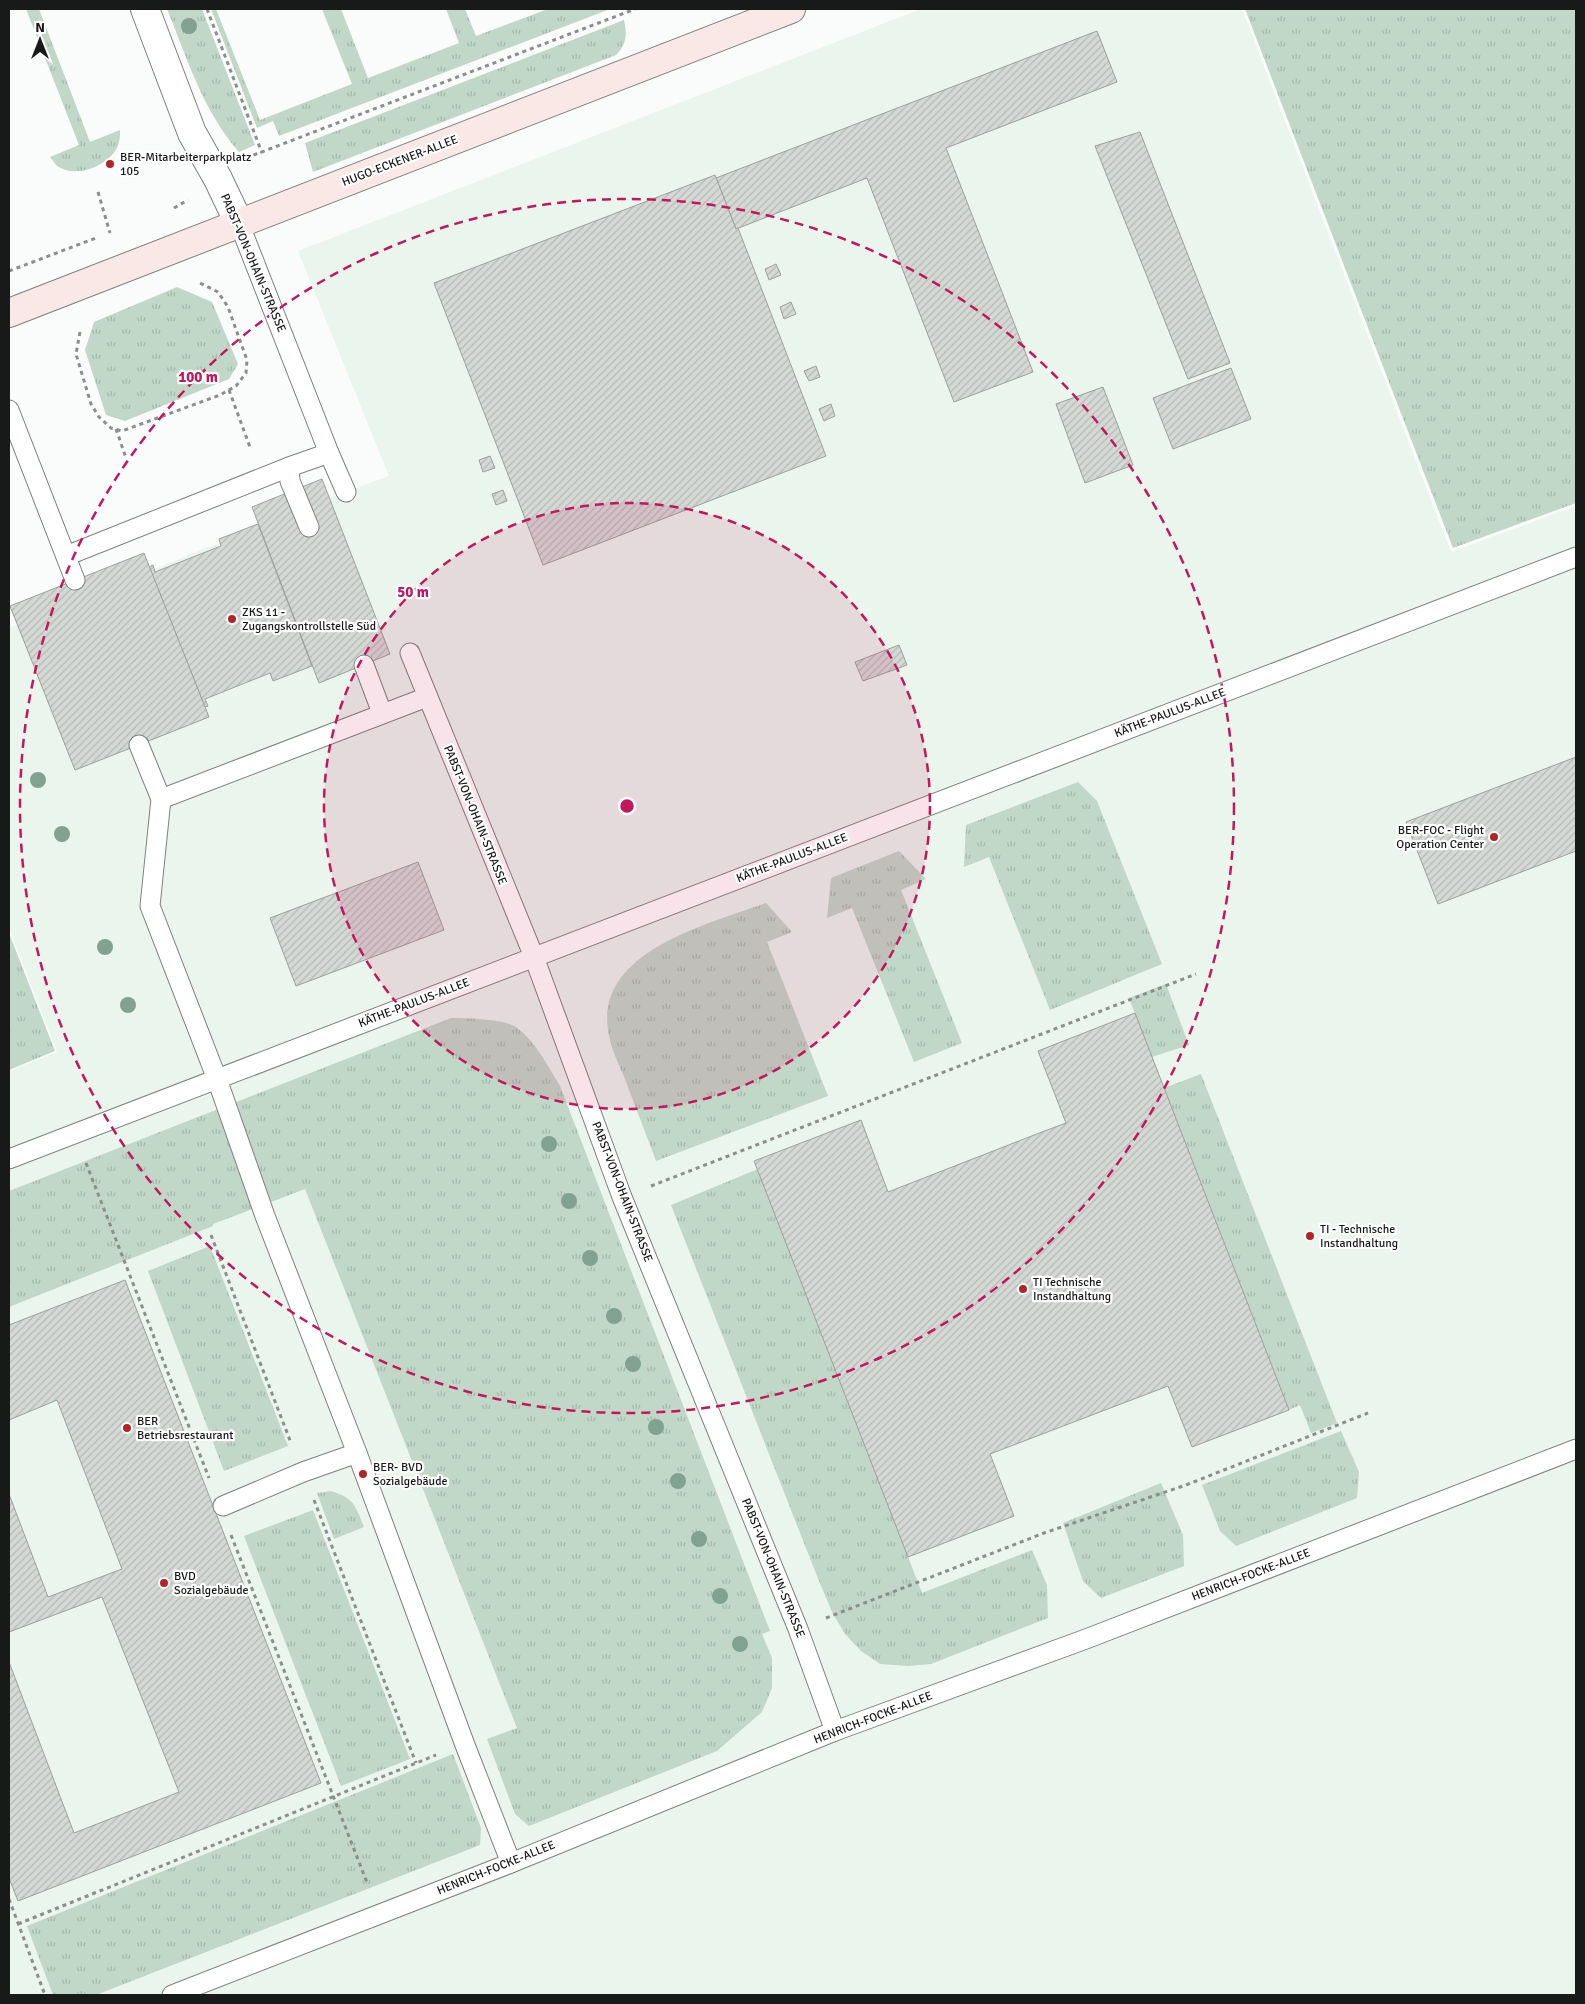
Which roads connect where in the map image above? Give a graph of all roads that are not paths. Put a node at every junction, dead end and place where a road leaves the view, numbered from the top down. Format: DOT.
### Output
graph roads {
  1 [pos="145,9"];
  2 [pos="791,9"];
  3 [pos="238,224"];
  4 [pos="9,313"];
  5 [pos="9,410"];
  6 [pos="329,453"];
  7 [pos="289,467"];
  8 [pos="346,492"];
  9 [pos="309,527"];
  10 [pos="66,556"];
  11 [pos="1576,557"];
  12 [pos="75,580"];
  13 [pos="410,653"];
  14 [pos="364,665"];
  15 [pos="427,697"];
  16 [pos="382,713"];
  17 [pos="139,745"];
  18 [pos="161,800"];
  19 [pos="534,958"];
  20 [pos="217,1079"];
  21 [pos="9,1159"];
  22 [pos="1576,1449"];
  23 [pos="357,1453"];
  24 [pos="223,1506"];
  25 [pos="835,1731"];
  26 [pos="511,1863"];
  27 [pos="172,1995"];
  1 -- 3 [label="street, PABST-VON-OHAIN-STRASSE"];
  2 -- 3 [label="street, HUGO-ECKENER-ALLEE"];
  3 -- 4 [label="street, HUGO-ECKENER-ALLEE"];
  3 -- 6 [label="lane, PABST-VON-OHAIN-STRASSE"];
  5 -- 10 [label="lane"];
  6 -- 7 [label="lane"];
  6 -- 8 [label="lane, PABST-VON-OHAIN-STRASSE"];
  7 -- 9 [label="lane"];
  7 -- 10 [label="lane"];
  10 -- 12 [label="lane"];
  11 -- 19 [label="lane, KÄTHE-PAULUS-ALLEE"];
  13 -- 15 [label="lane, PABST-VON-OHAIN-STRASSE"];
  14 -- 16 [label="lane"];
  15 -- 16 [label="lane"];
  15 -- 19 [label="lane, PABST-VON-OHAIN-STRASSE"];
  16 -- 18 [label="lane"];
  17 -- 18 [label="lane"];
  18 -- 20 [label="lane"];
  19 -- 20 [label="lane, KÄTHE-PAULUS-ALLEE"];
  19 -- 25 [label="lane, PABST-VON-OHAIN-STRASSE"];
  20 -- 21 [label="lane, KÄTHE-PAULUS-ALLEE"];
  20 -- 23 [label="lane"];
  22 -- 25 [label="lane, HENRICH-FOCKE-ALLEE"];
  23 -- 24 [label="lane"];
  23 -- 26 [label="lane"];
  25 -- 26 [label="lane, HENRICH-FOCKE-ALLEE"];
  26 -- 27 [label="lane, HENRICH-FOCKE-ALLEE"];
}
